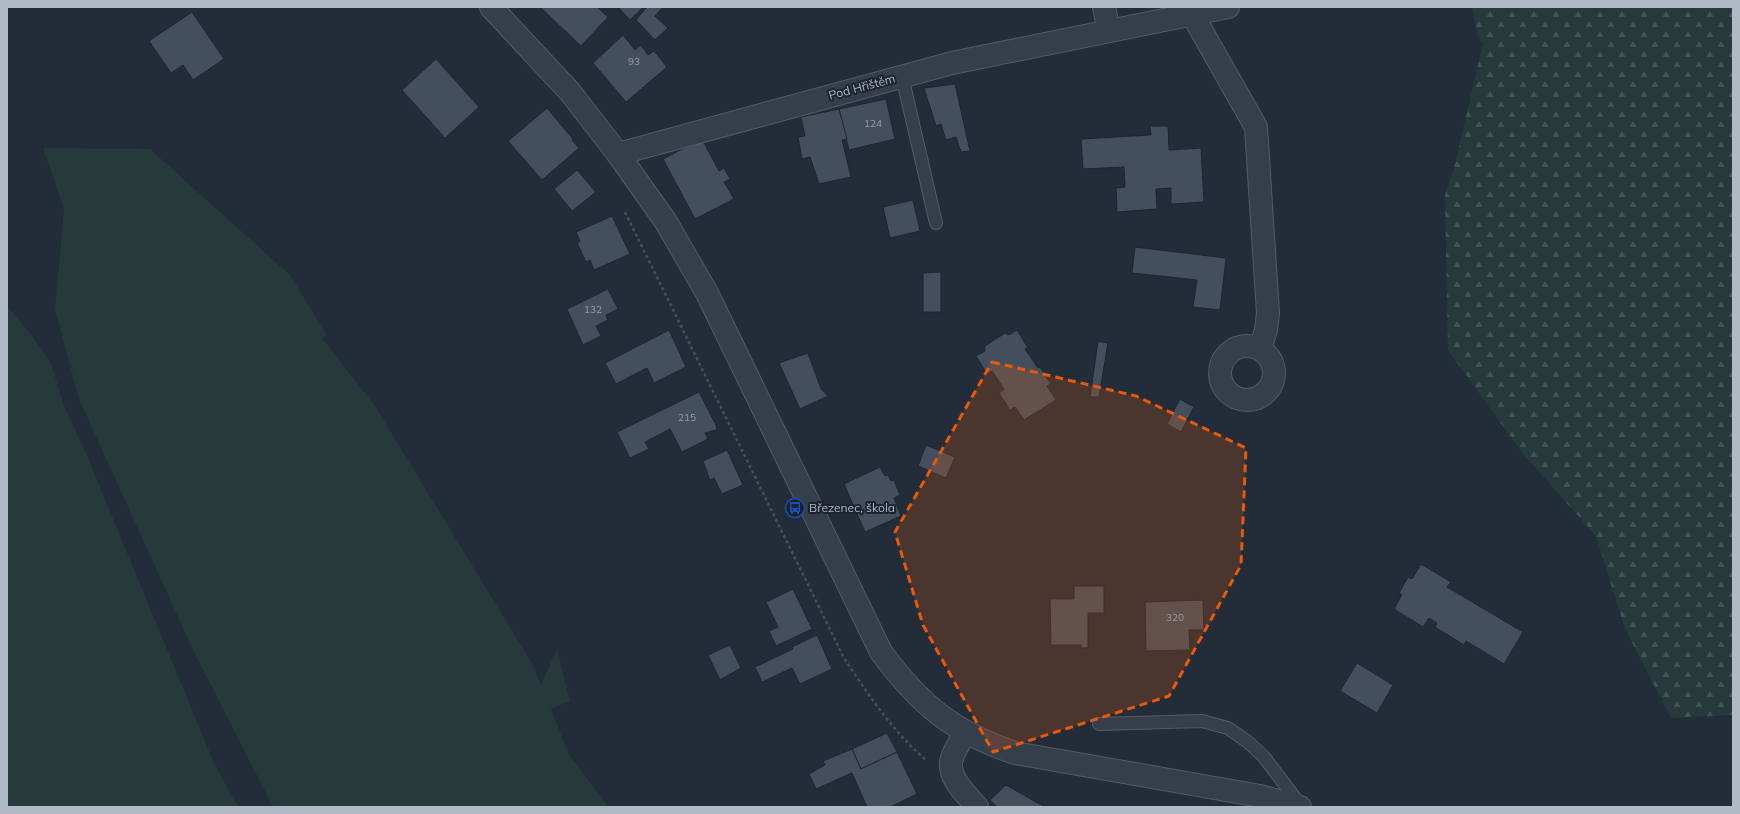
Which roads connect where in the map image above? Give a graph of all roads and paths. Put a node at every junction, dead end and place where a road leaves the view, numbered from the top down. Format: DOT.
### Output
graph roads {
  1 [pos="491,7"];
  2 [pos="1104,7"];
  3 [pos="1228,7"];
  4 [pos="1192,14"];
  5 [pos="1109,31"];
  6 [pos="902,76"];
  7 [pos="618,154"];
  8 [pos="643,190"];
  9 [pos="936,223"];
  10 [pos="1260,349"];
  11 [pos="1099,724"];
  12 [pos="965,732"];
  13 [pos="953,774"];
  14 [pos="977,807"];
  15 [pos="1301,807"];
  1 -- 7 [label="street"];
  2 -- 5 [label="street"];
  3 -- 4 [label="street, Pod Hřištěm"];
  4 -- 5 [label="street, Pod Hřištěm"];
  4 -- 10 [label="street"];
  5 -- 6 [label="street, Pod Hřištěm"];
  6 -- 7 [label="street, Pod Hřištěm"];
  6 -- 9 [label="lane"];
  7 -- 8 [label="street"];
  8 -- 12 [label="street"];
  8 -- 13 [label="path"];
  11 -- 15 [label="lane"];
  12 -- 13 [label="street"];
  12 -- 15 [label="street"];
  13 -- 14 [label="street"];
}
